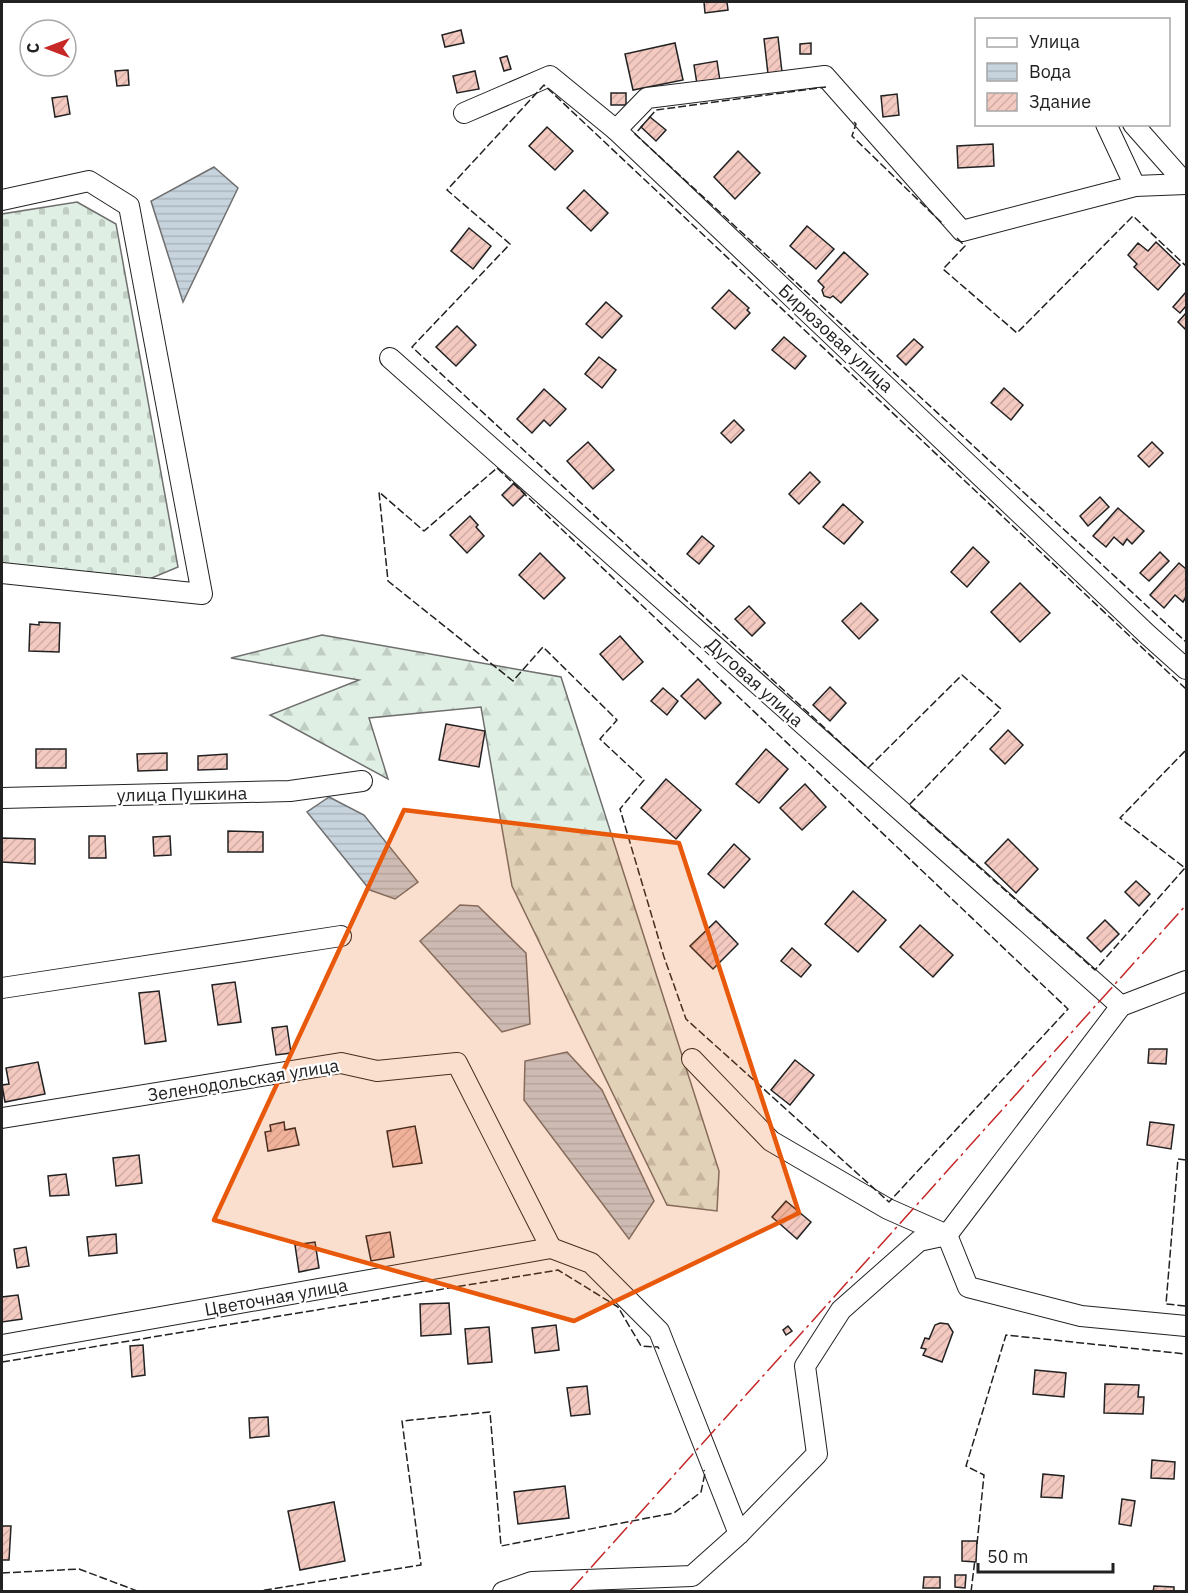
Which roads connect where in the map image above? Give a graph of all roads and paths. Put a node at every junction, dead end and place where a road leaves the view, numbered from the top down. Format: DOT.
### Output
graph roads {
  1 [pos="464,113"];
  2 [pos="1107,126"];
  3 [pos="1135,126"];
  4 [pos="616,130"];
  5 [pos="1186,184"];
  6 [pos="1134,186"];
  7 [pos="2,200"];
  8 [pos="390,358"];
  9 [pos="2,573"];
  10 [pos="1186,669"];
  11 [pos="362,781"];
  12 [pos="2,798"];
  13 [pos="341,936"];
  14 [pos="1186,981"];
  15 [pos="2,988"];
  16 [pos="1121,1006"];
  17 [pos="692,1059"];
  18 [pos="2,1118"];
  19 [pos="947,1235"];
  20 [pos="551,1248"];
  21 [pos="1186,1326"];
  22 [pos="2,1345"];
  23 [pos="739,1534"];
  24 [pos="504,1592"];
  1 -- 4 [label="street, Бирюзовая улица"];
  2 -- 6 [label="street"];
  3 -- 5 [label="street"];
  4 -- 6 [label="street"];
  4 -- 10 [label="street, Бирюзовая улица"];
  5 -- 6 [label="street"];
  7 -- 9 [label="street"];
  8 -- 16 [label="street, Дуговая улица"];
  11 -- 12 [label="street, улица Пушкина"];
  13 -- 15 [label="street"];
  14 -- 16 [label="street"];
  16 -- 19 [label="street"];
  17 -- 19 [label="street"];
  18 -- 20 [label="street, Зеленодольская улица"];
  19 -- 21 [label="street"];
  19 -- 23 [label="street"];
  20 -- 22 [label="street, Цветочная улица"];
  20 -- 23 [label="street"];
  23 -- 24 [label="street"];
}
